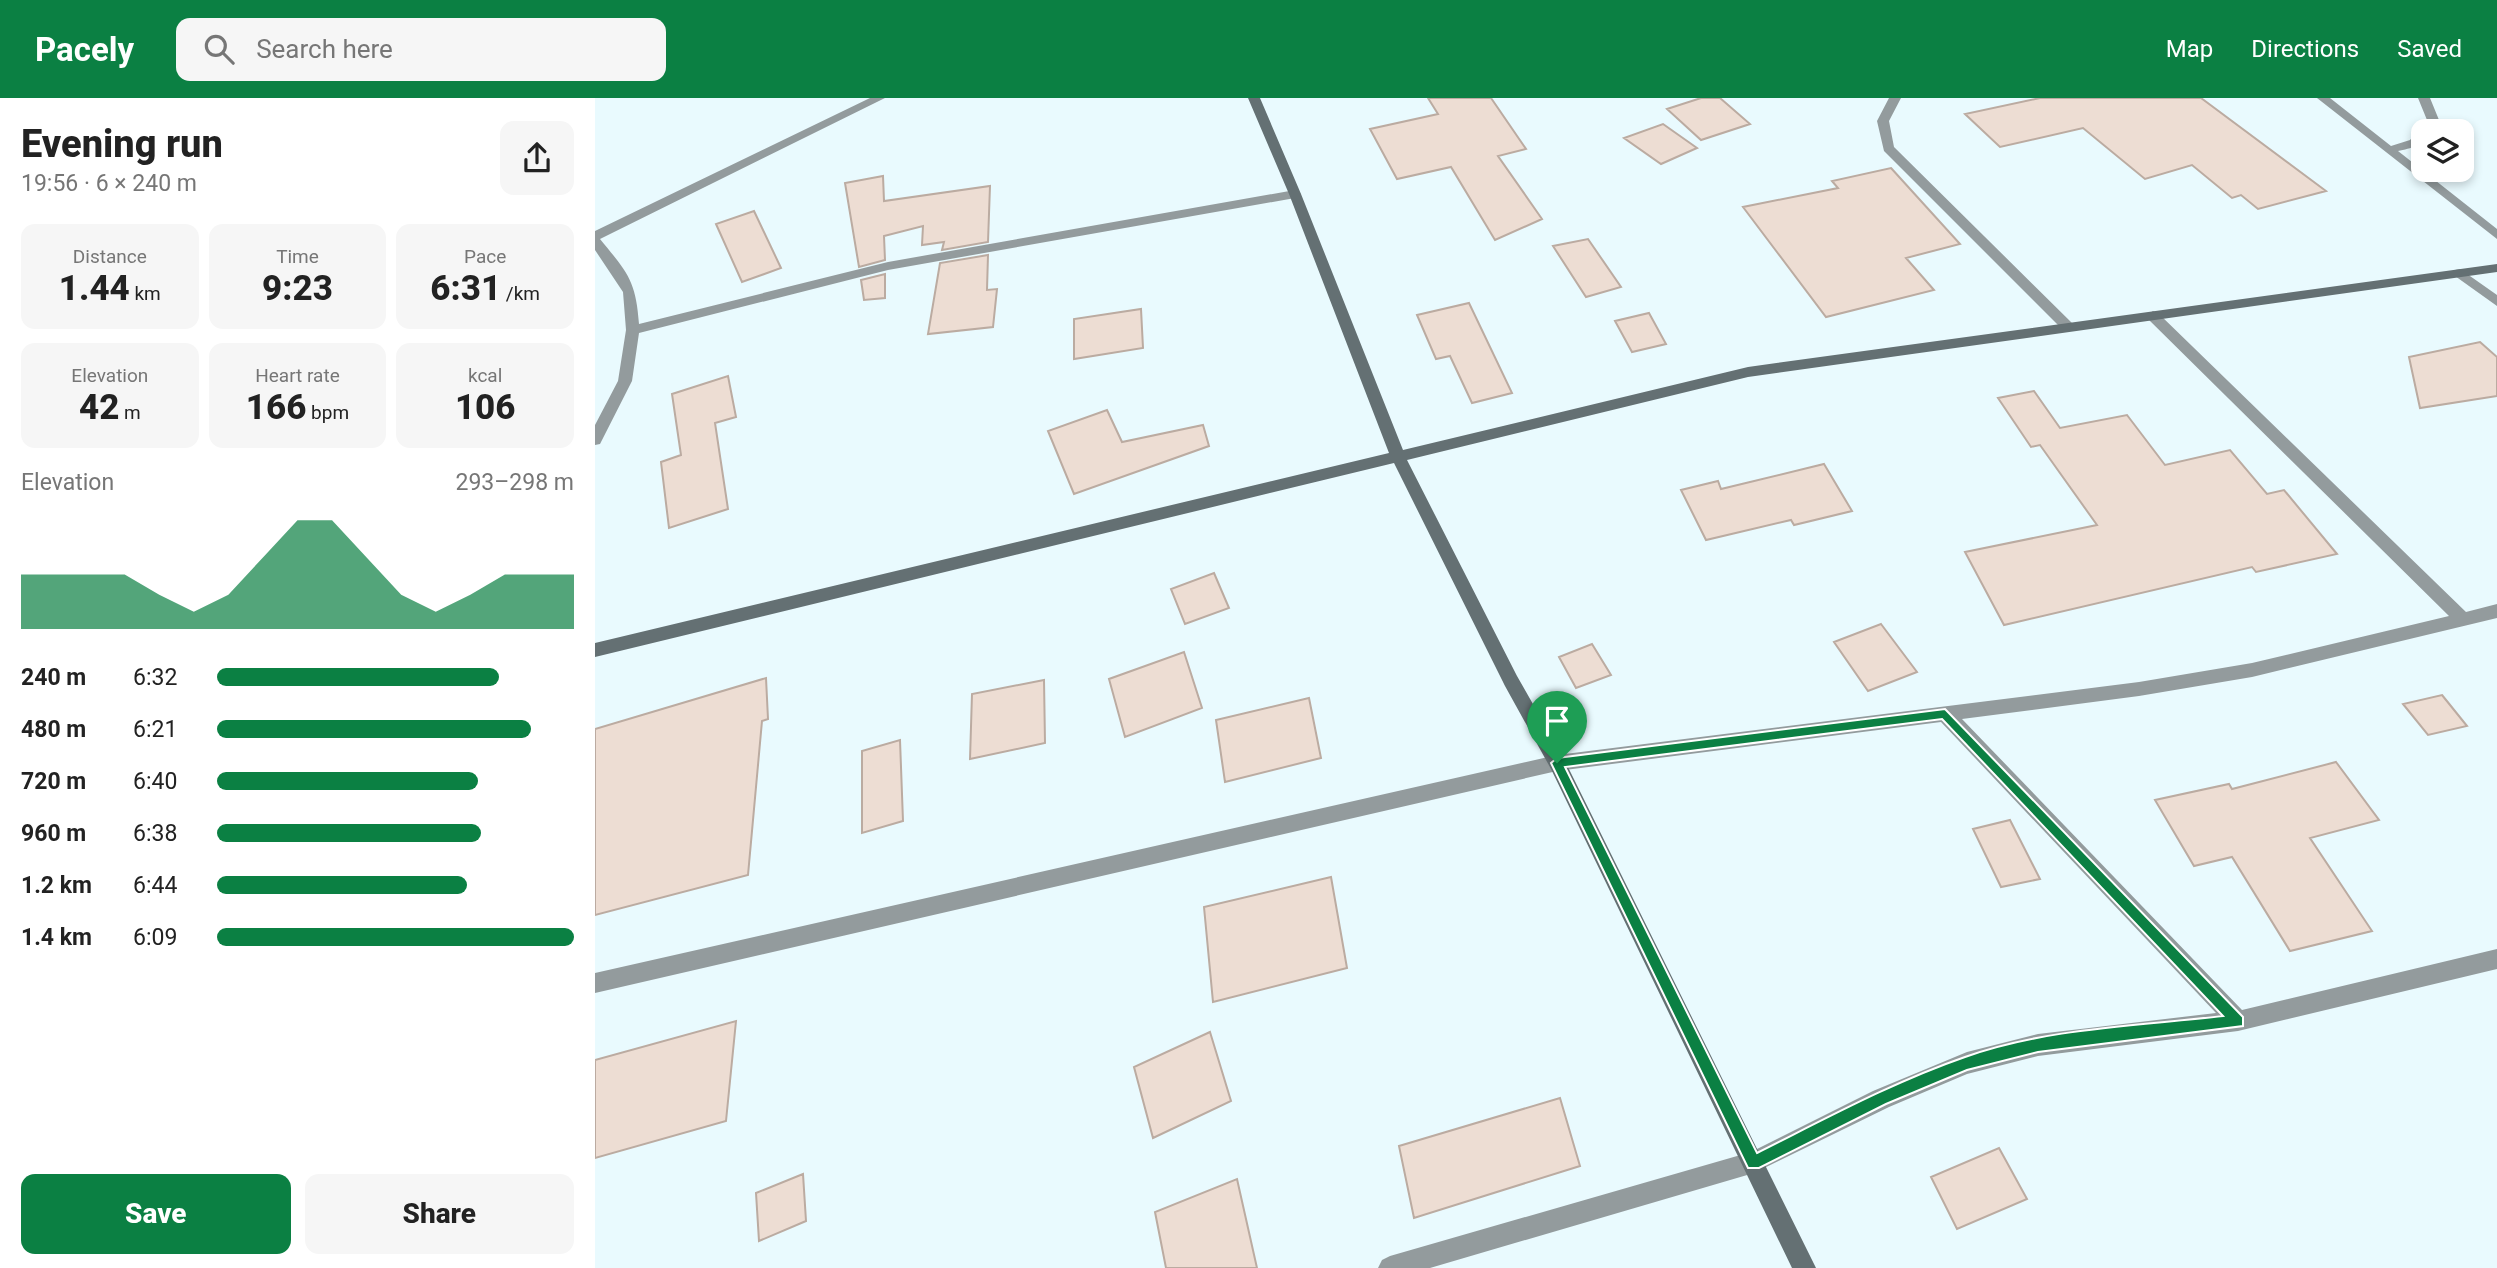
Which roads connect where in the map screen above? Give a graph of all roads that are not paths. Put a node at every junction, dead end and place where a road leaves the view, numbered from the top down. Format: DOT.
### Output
graph roads {
  1 [pos="879,98"];
  2 [pos="1254,98"];
  3 [pos="1895,98"];
  4 [pos="2323,98"];
  5 [pos="2424,98"];
  6 [pos="2390,150"];
  7 [pos="1295,194"];
  8 [pos="2497,235"];
  9 [pos="595,236"];
  10 [pos="595,241"];
  11 [pos="2497,268"];
  12 [pos="2460,273"];
  13 [pos="2497,302"];
  14 [pos="2153,316"];
  15 [pos="2068,327"];
  16 [pos="633,330"];
  17 [pos="595,440"];
  18 [pos="1398,456"];
  19 [pos="2497,611"];
  20 [pos="2463,619"];
  21 [pos="595,650"];
  22 [pos="1945,714"];
  23 [pos="1557,763"];
  24 [pos="2497,958"];
  25 [pos="595,983"];
  26 [pos="2238,1021"];
  27 [pos="1753,1162"];
  28 [pos="1390,1268"];
  29 [pos="1804,1268"];
  1 -- 9 [label="street"];
  2 -- 7 [label="main road"];
  3 -- 15 [label="street"];
  4 -- 6 [label="street"];
  5 -- 6 [label="street"];
  6 -- 8 [label="street"];
  7 -- 16 [label="street"];
  7 -- 18 [label="main road"];
  10 -- 16 [label="street"];
  11 -- 12 [label="main road"];
  12 -- 13 [label="street"];
  12 -- 14 [label="main road"];
  14 -- 15 [label="main road"];
  14 -- 20 [label="street"];
  15 -- 18 [label="main road"];
  16 -- 17 [label="street"];
  18 -- 21 [label="main road"];
  18 -- 23 [label="main road"];
  19 -- 20 [label="street"];
  20 -- 22 [label="street"];
  22 -- 23 [label="street"];
  22 -- 26 [label="street"];
  23 -- 25 [label="street"];
  23 -- 27 [label="main road"];
  24 -- 26 [label="street"];
  26 -- 27 [label="street"];
  27 -- 28 [label="street"];
  27 -- 29 [label="main road"];
}
